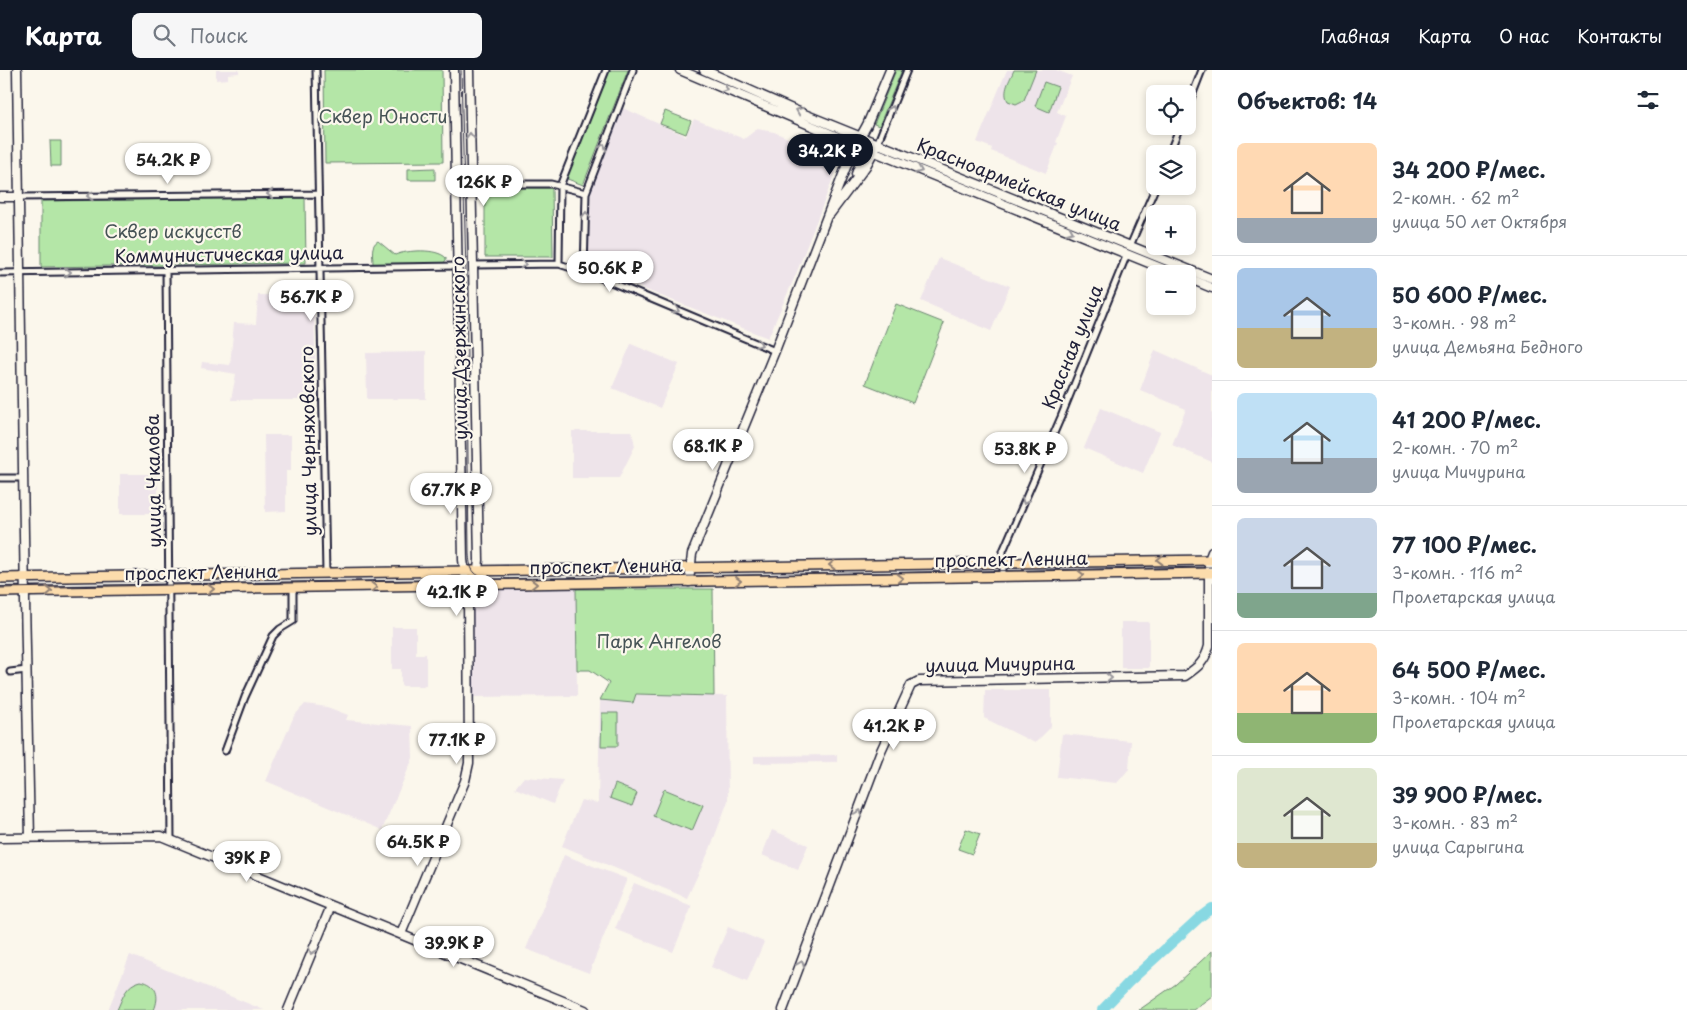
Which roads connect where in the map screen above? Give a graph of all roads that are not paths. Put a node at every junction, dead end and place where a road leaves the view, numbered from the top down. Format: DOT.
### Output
graph roads {
  1 [pos="17,70"];
  2 [pos="316,70"];
  3 [pos="454,70"];
  4 [pos="469,70"];
  5 [pos="606,70"];
  6 [pos="633,70"];
  7 [pos="680,70"];
  8 [pos="704,70"];
  9 [pos="890,70"];
  10 [pos="1202,70"];
  11 [pos="907,72"];
  12 [pos="1196,85"];
  13 [pos="860,137"];
  14 [pos="856,144"];
  15 [pos="877,144"];
  16 [pos="865,148"];
  17 [pos="874,152"];
  18 [pos="472,184"];
  19 [pos="560,186"];
  20 [pos="849,188"];
  21 [pos="586,193"];
  22 [pos="318,194"];
  23 [pos="1152,195"];
  24 [pos="0,197"];
  25 [pos="19,197"];
  26 [pos="828,217"];
  27 [pos="1130,246"];
  28 [pos="1127,254"];
  29 [pos="559,264"];
  30 [pos="474,265"];
  31 [pos="1154,265"];
  32 [pos="458,266"];
  33 [pos="320,269"];
  34 [pos="166,271"];
  35 [pos="584,272"];
  36 [pos="0,273"];
  37 [pos="20,273"];
  38 [pos="1212,279"];
  39 [pos="1196,281"];
  40 [pos="1212,288"];
  41 [pos="775,351"];
  42 [pos="0,478"];
  43 [pos="23,478"];
  44 [pos="1211,557"];
  45 [pos="1003,562"];
  46 [pos="690,568"];
  47 [pos="478,570"];
  48 [pos="464,571"];
  49 [pos="326,572"];
  50 [pos="1211,573"];
  51 [pos="169,575"];
  52 [pos="1003,576"];
  53 [pos="24,577"];
  54 [pos="0,578"];
  55 [pos="689,582"];
  56 [pos="468,586"];
  57 [pos="294,588"];
  58 [pos="169,589"];
  59 [pos="24,591"];
  60 [pos="0,592"];
  61 [pos="27,670"];
  62 [pos="10,672"];
  63 [pos="225,751"];
  64 [pos="0,838"];
  65 [pos="30,838"];
  66 [pos="171,840"];
  67 [pos="331,906"];
  68 [pos="401,934"];
  69 [pos="288,1010"];
  70 [pos="585,1010"];
  71 [pos="783,1010"];
  1 -- 25 [label="street"];
  2 -- 22 [label="street, улица Черняховского"];
  3 -- 32 [label="street, улица Дзержинского"];
  18 -- 4 [label="street, улица Дзержинского, one-way"];
  5 -- 19 [label="street"];
  21 -- 6 [label="street, one-way"];
  7 -- 14 [label="street, Красноармейская улица, one-way"];
  13 -- 8 [label="street, Красноармейская улица, one-way"];
  9 -- 13 [label="street"];
  10 -- 12 [label="street"];
  15 -- 11 [label="street, one-way"];
  13 -- 14 [label="street"];
  13 -- 15 [label="street, Красноармейская улица"];
  13 -- 16 [label="street"];
  14 -- 16 [label="street, Красноармейская улица"];
  14 -- 26 [label="street"];
  15 -- 17 [label="street"];
  15 -- 27 [label="street, Красноармейская улица"];
  16 -- 17 [label="street, Красноармейская улица"];
  16 -- 20 [label="street"];
  17 -- 20 [label="street"];
  17 -- 28 [label="street, Красноармейская улица, one-way"];
  18 -- 19 [label="street"];
  18 -- 30 [label="street, улица Дзержинского"];
  19 -- 21 [label="street"];
  19 -- 29 [label="street"];
  20 -- 26 [label="street"];
  35 -- 21 [label="street, one-way"];
  22 -- 25 [label="street, one-way"];
  22 -- 33 [label="street, улица Черняховского"];
  23 -- 27 [label="street, Красная улица"];
  24 -- 25 [label="street"];
  25 -- 37 [label="street"];
  26 -- 41 [label="street"];
  27 -- 28 [label="street, Красная улица"];
  27 -- 38 [label="street, Красноармейская улица"];
  28 -- 31 [label="street, Красноармейская улица"];
  28 -- 45 [label="street, Красная улица, one-way"];
  30 -- 29 [label="street, one-way"];
  29 -- 35 [label="street"];
  30 -- 47 [label="street, улица Дзержинского"];
  32 -- 33 [label="street, Коммунистическая улица"];
  32 -- 48 [label="street, улица Дзержинского"];
  33 -- 34 [label="street, Коммунистическая улица"];
  33 -- 49 [label="street, улица Черняховского"];
  37 -- 34 [label="street, Коммунистическая улица, one-way"];
  34 -- 51 [label="street, улица Чкалова"];
  35 -- 41 [label="street, one-way"];
  36 -- 37 [label="street, Коммунистическая улица"];
  37 -- 43 [label="street"];
  39 -- 40 [label="street"];
  41 -- 46 [label="street"];
  42 -- 43 [label="street"];
  43 -- 53 [label="street"];
  44 -- 45 [label="main road, проспект Ленина, one-way"];
  44 -- 50 [label="street, улица Мичурина"];
  45 -- 46 [label="main road, проспект Ленина, one-way"];
  45 -- 52 [label="street, Красная улица"];
  46 -- 47 [label="main road, проспект Ленина"];
  46 -- 55 [label="street"];
  47 -- 48 [label="main road, проспект Ленина"];
  47 -- 56 [label="street"];
  48 -- 49 [label="main road, проспект Ленина"];
  48 -- 56 [label="street, улица Дзержинского"];
  49 -- 51 [label="main road, проспект Ленина"];
  52 -- 50 [label="main road, проспект Ленина, one-way"];
  71 -- 50 [label="street, улица Мичурина, one-way"];
  51 -- 53 [label="main road, проспект Ленина"];
  51 -- 58 [label="street, улица Чкалова"];
  55 -- 52 [label="main road, проспект Ленина, one-way"];
  53 -- 54 [label="main road, проспект Ленина"];
  53 -- 59 [label="street"];
  56 -- 55 [label="main road, проспект Ленина, one-way"];
  57 -- 56 [label="main road, проспект Ленина, one-way"];
  56 -- 68 [label="street, улица Дзержинского"];
  58 -- 57 [label="main road, проспект Ленина, one-way"];
  57 -- 63 [label="street"];
  59 -- 58 [label="main road, проспект Ленина, one-way"];
  58 -- 66 [label="street, улица Чкалова"];
  59 -- 60 [label="main road, проспект Ленина"];
  59 -- 61 [label="street"];
  61 -- 62 [label="street"];
  61 -- 65 [label="street"];
  64 -- 65 [label="street"];
  65 -- 66 [label="street"];
  66 -- 67 [label="street"];
  67 -- 68 [label="street"];
  67 -- 69 [label="street, one-way"];
  68 -- 70 [label="street"];
}
